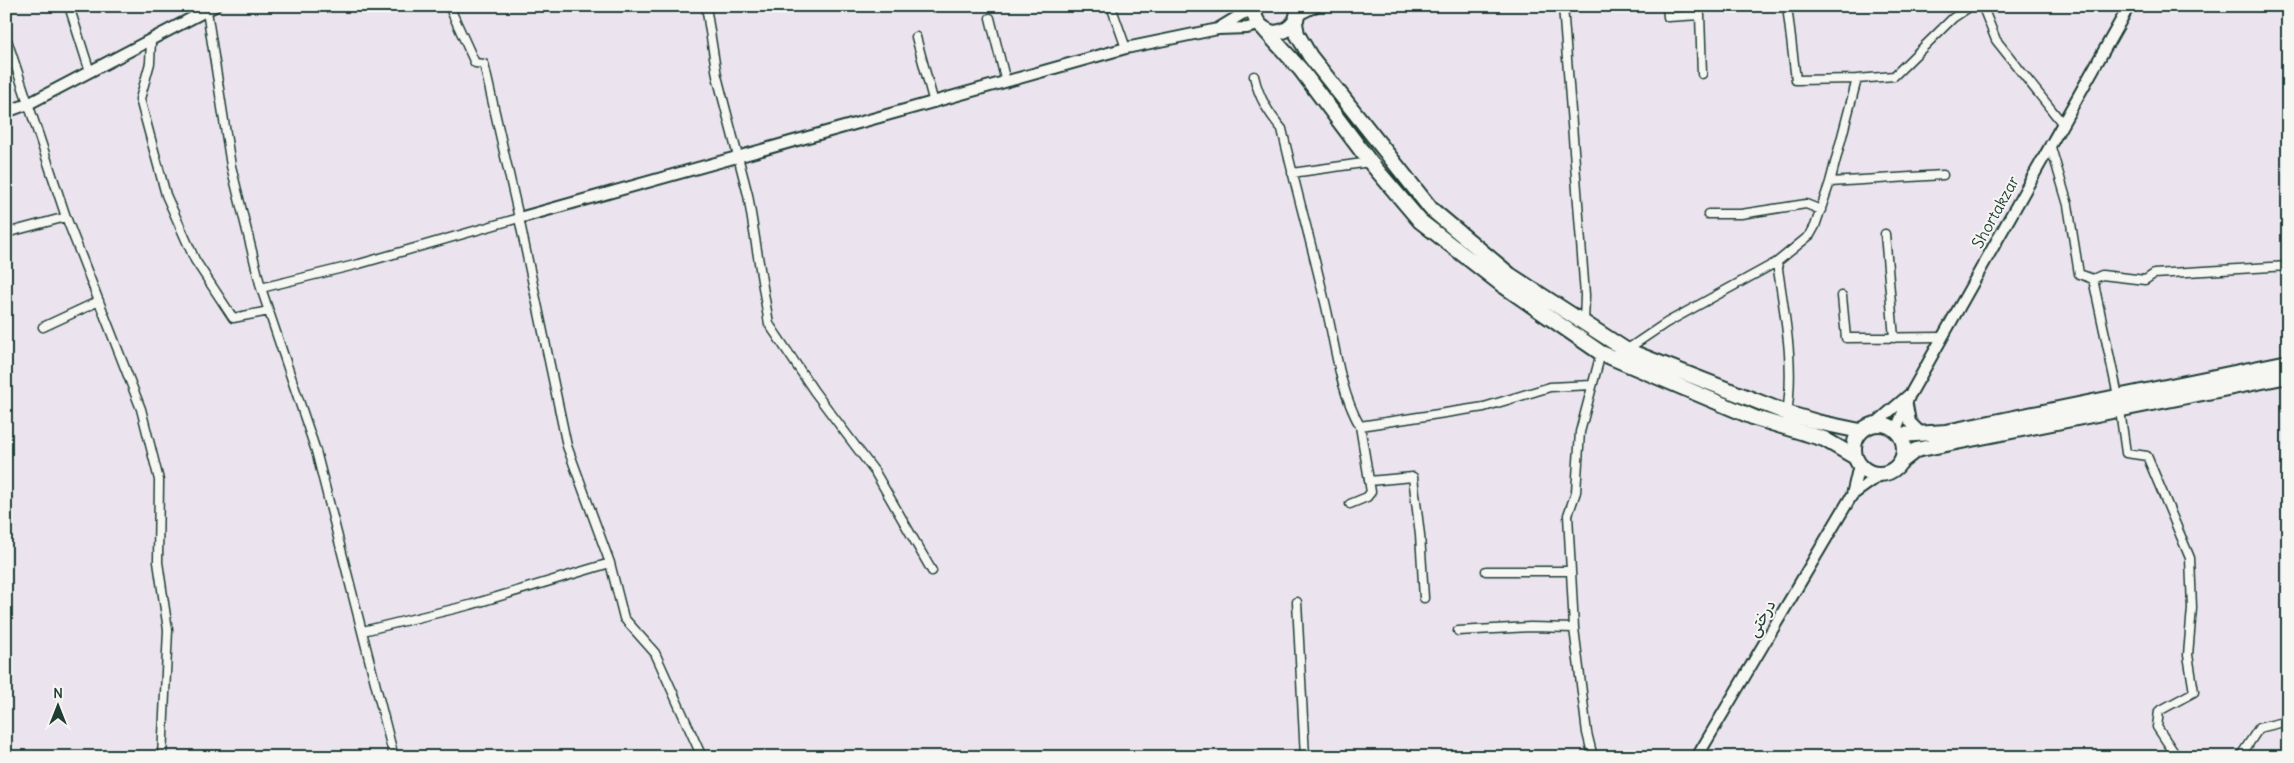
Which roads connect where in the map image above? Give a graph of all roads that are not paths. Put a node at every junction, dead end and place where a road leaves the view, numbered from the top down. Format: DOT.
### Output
graph roads {
  1 [pos="69,6"];
  2 [pos="449,6"];
  3 [pos="706,6"];
  4 [pos="1111,6"];
  5 [pos="1316,6"];
  6 [pos="1563,6"];
  7 [pos="1668,6"];
  8 [pos="1787,6"];
  9 [pos="1971,6"];
  10 [pos="1979,6"];
  11 [pos="2129,6"];
  12 [pos="1254,8"];
  13 [pos="211,9"];
  14 [pos="1297,15"];
  15 [pos="990,18"];
  16 [pos="1262,28"];
  17 [pos="1218,29"];
  18 [pos="6,37"];
  19 [pos="916,37"];
  20 [pos="151,40"];
  21 [pos="1126,48"];
  22 [pos="90,72"];
  23 [pos="1702,74"];
  24 [pos="1254,76"];
  25 [pos="1856,79"];
  26 [pos="1006,82"];
  27 [pos="934,103"];
  28 [pos="28,104"];
  29 [pos="6,112"];
  30 [pos="2062,122"];
  31 [pos="2050,144"];
  32 [pos="737,158"];
  33 [pos="1370,162"];
  34 [pos="1292,173"];
  35 [pos="1943,175"];
  36 [pos="1830,182"];
  37 [pos="1821,210"];
  38 [pos="1708,214"];
  39 [pos="66,217"];
  40 [pos="519,218"];
  41 [pos="6,233"];
  42 [pos="1885,234"];
  43 [pos="1777,262"];
  44 [pos="2288,266"];
  45 [pos="2093,279"];
  46 [pos="261,288"];
  47 [pos="1842,296"];
  48 [pos="99,301"];
  49 [pos="269,311"];
  50 [pos="1584,323"];
  51 [pos="43,327"];
  52 [pos="1942,337"];
  53 [pos="1894,338"];
  54 [pos="1626,350"];
  55 [pos="1600,353"];
  56 [pos="2288,362"];
  57 [pos="2288,376"];
  58 [pos="1592,385"];
  59 [pos="1910,393"];
  60 [pos="2119,403"];
  61 [pos="1907,405"];
  62 [pos="1787,413"];
  63 [pos="1875,424"];
  64 [pos="1360,426"];
  65 [pos="1860,431"];
  66 [pos="1898,432"];
  67 [pos="1921,433"];
  68 [pos="1903,460"];
  69 [pos="1857,461"];
  70 [pos="1883,473"];
  71 [pos="1369,481"];
  72 [pos="1852,495"];
  73 [pos="1350,504"];
  74 [pos="610,563"];
  75 [pos="932,571"];
  76 [pos="1486,571"];
  77 [pos="1570,571"];
  78 [pos="1424,598"];
  79 [pos="1297,602"];
  80 [pos="1574,628"];
  81 [pos="363,631"];
  82 [pos="1458,631"];
  83 [pos="2288,721"];
  84 [pos="162,757"];
  85 [pos="394,757"];
  86 [pos="702,757"];
  87 [pos="1305,757"];
  88 [pos="1593,757"];
  89 [pos="1697,757"];
  90 [pos="2177,757"];
  91 [pos="2240,757"];
  1 -- 22 [label="street"];
  2 -- 40 [label="street"];
  3 -- 32 [label="street"];
  4 -- 21 [label="street"];
  5 -- 14 [label="street"];
  6 -- 50 [label="street"];
  7 -- 23 [label="street"];
  8 -- 25 [label="street"];
  9 -- 25 [label="street"];
  10 -- 30 [label="street"];
  11 -- 30 [label="street, Shortakzar"];
  12 -- 16 [label="highway"];
  12 -- 17 [label="street"];
  13 -- 20 [label="street"];
  13 -- 46 [label="street"];
  14 -- 16 [label="highway"];
  14 -- 50 [label="highway"];
  15 -- 26 [label="street"];
  16 -- 17 [label="street"];
  16 -- 33 [label="highway"];
  17 -- 21 [label="street"];
  18 -- 28 [label="street"];
  19 -- 27 [label="street"];
  20 -- 22 [label="street"];
  20 -- 49 [label="street"];
  21 -- 26 [label="street"];
  22 -- 28 [label="street"];
  24 -- 34 [label="street"];
  25 -- 36 [label="street"];
  26 -- 27 [label="street"];
  27 -- 32 [label="street"];
  28 -- 29 [label="street"];
  28 -- 39 [label="street"];
  30 -- 31 [label="street, Shortakzar"];
  31 -- 45 [label="street"];
  31 -- 52 [label="street, Shortakzar"];
  32 -- 40 [label="street"];
  32 -- 75 [label="street"];
  33 -- 34 [label="street"];
  33 -- 55 [label="highway"];
  34 -- 64 [label="street"];
  35 -- 36 [label="street"];
  36 -- 37 [label="street"];
  37 -- 38 [label="street"];
  37 -- 43 [label="street"];
  39 -- 41 [label="street"];
  39 -- 48 [label="street"];
  40 -- 46 [label="street"];
  40 -- 74 [label="street"];
  42 -- 53 [label="street"];
  43 -- 54 [label="street"];
  43 -- 62 [label="street"];
  44 -- 45 [label="street"];
  45 -- 60 [label="street"];
  46 -- 49 [label="street"];
  47 -- 53 [label="street"];
  48 -- 51 [label="street"];
  48 -- 84 [label="street"];
  49 -- 81 [label="street"];
  50 -- 54 [label="highway"];
  52 -- 53 [label="street"];
  52 -- 59 [label="street, Shortakzar"];
  54 -- 62 [label="highway"];
  55 -- 58 [label="street"];
  55 -- 69 [label="highway"];
  56 -- 60 [label="highway"];
  57 -- 60 [label="highway"];
  58 -- 64 [label="street"];
  58 -- 77 [label="street"];
  59 -- 61 [label="street"];
  59 -- 63 [label="street, Shortakzar"];
  60 -- 67 [label="highway"];
  60 -- 68 [label="highway"];
  60 -- 90 [label="street"];
  61 -- 66 [label="street"];
  61 -- 67 [label="street"];
  62 -- 65 [label="highway"];
  63 -- 65 [label="highway"];
  63 -- 66 [label="highway"];
  64 -- 71 [label="street"];
  65 -- 69 [label="highway"];
  66 -- 67 [label="highway"];
  66 -- 68 [label="highway"];
  68 -- 70 [label="highway"];
  69 -- 70 [label="highway"];
  69 -- 72 [label="street"];
  70 -- 72 [label="street"];
  71 -- 73 [label="street"];
  71 -- 78 [label="street"];
  72 -- 89 [label="street, درختی"];
  74 -- 81 [label="street"];
  74 -- 86 [label="street"];
  76 -- 77 [label="street"];
  77 -- 80 [label="street"];
  79 -- 87 [label="street"];
  80 -- 82 [label="street"];
  80 -- 88 [label="street"];
  81 -- 85 [label="street"];
  83 -- 91 [label="street"];
}
